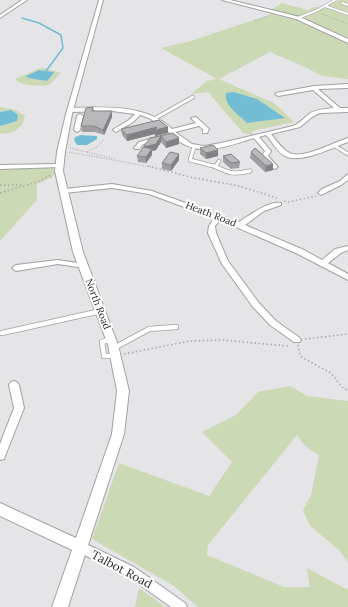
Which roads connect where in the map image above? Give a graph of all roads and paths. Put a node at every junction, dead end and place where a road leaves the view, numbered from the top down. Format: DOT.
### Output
graph roads {
  1 [pos="25,0"];
  2 [pos="100,0"];
  3 [pos="224,0"];
  4 [pos="335,0"];
  5 [pos="342,3"];
  6 [pos="348,5"];
  7 [pos="325,6"];
  8 [pos="336,9"];
  9 [pos="277,13"];
  10 [pos="348,14"];
  11 [pos="0,17"];
  12 [pos="298,18"];
  13 [pos="348,20"];
  14 [pos="255,21"];
  15 [pos="342,22"];
  16 [pos="348,24"];
  17 [pos="348,40"];
  18 [pos="348,86"];
  19 [pos="314,88"];
  20 [pos="278,94"];
  21 [pos="193,97"];
  22 [pos="70,110"];
  23 [pos="339,110"];
  24 [pos="348,110"];
  25 [pos="138,114"];
  26 [pos="80,116"];
  27 [pos="154,118"];
  28 [pos="194,118"];
  29 [pos="67,124"];
  30 [pos="200,124"];
  31 [pos="116,130"];
  32 [pos="205,132"];
  33 [pos="267,133"];
  34 [pos="173,134"];
  35 [pos="254,136"];
  36 [pos="162,138"];
  37 [pos="104,139"];
  38 [pos="348,140"];
  39 [pos="335,146"];
  40 [pos="194,147"];
  41 [pos="137,148"];
  42 [pos="61,150"];
  43 [pos="88,152"];
  44 [pos="348,154"];
  45 [pos="122,160"];
  46 [pos="219,161"];
  47 [pos="216,166"];
  48 [pos="275,166"];
  49 [pos="0,167"];
  50 [pos="59,169"];
  51 [pos="250,171"];
  52 [pos="348,176"];
  53 [pos="0,185"];
  54 [pos="25,185"];
  55 [pos="64,191"];
  56 [pos="0,193"];
  57 [pos="321,193"];
  58 [pos="279,204"];
  59 [pos="218,217"];
  60 [pos="240,225"];
  61 [pos="348,248"];
  62 [pos="323,263"];
  63 [pos="84,266"];
  64 [pos="16,268"];
  65 [pos="348,277"];
  66 [pos="101,311"];
  67 [pos="176,327"];
  68 [pos="2,333"];
  69 [pos="348,334"];
  70 [pos="297,340"];
  71 [pos="113,347"];
  72 [pos="14,386"];
  73 [pos="348,391"];
  74 [pos="0,456"];
  75 [pos="0,509"];
  76 [pos="80,547"];
  77 [pos="60,607"];
  78 [pos="181,607"];
  1 -- 11 [label="street"];
  2 -- 22 [label="street, North Road"];
  3 -- 9 [label="street"];
  4 -- 7 [label="lane"];
  5 -- 6 [label="lane"];
  7 -- 8 [label="lane"];
  7 -- 12 [label="lane"];
  8 -- 10 [label="lane"];
  8 -- 15 [label="path"];
  9 -- 12 [label="street"];
  9 -- 14 [label="path"];
  12 -- 17 [label="street"];
  13 -- 15 [label="path"];
  15 -- 16 [label="path"];
  18 -- 19 [label="street"];
  19 -- 20 [label="street"];
  19 -- 23 [label="street"];
  21 -- 27 [label="lane"];
  22 -- 25 [label="street"];
  22 -- 29 [label="street, North Road"];
  23 -- 24 [label="street"];
  23 -- 33 [label="street"];
  25 -- 27 [label="street"];
  25 -- 31 [label="street"];
  26 -- 29 [label="street"];
  27 -- 34 [label="street"];
  28 -- 30 [label="street"];
  29 -- 42 [label="street, North Road"];
  30 -- 32 [label="street"];
  30 -- 34 [label="street"];
  33 -- 35 [label="street"];
  33 -- 39 [label="street"];
  34 -- 40 [label="street"];
  35 -- 40 [label="street"];
  35 -- 48 [label="street"];
  36 -- 41 [label="street"];
  37 -- 43 [label="path"];
  38 -- 39 [label="street"];
  39 -- 44 [label="lane"];
  40 -- 47 [label="lane"];
  42 -- 43 [label="path"];
  42 -- 50 [label="street, North Road"];
  42 -- 57 [label="path"];
  43 -- 45 [label="path"];
  46 -- 47 [label="lane"];
  47 -- 51 [label="lane"];
  49 -- 50 [label="street"];
  50 -- 54 [label="path"];
  50 -- 55 [label="street, North Road"];
  52 -- 57 [label="street"];
  53 -- 54 [label="path"];
  54 -- 56 [label="path"];
  55 -- 59 [label="street, Heath Road"];
  55 -- 63 [label="street, North Road"];
  58 -- 60 [label="street"];
  59 -- 60 [label="street, Heath Road"];
  59 -- 70 [label="street"];
  60 -- 62 [label="street, Heath Road"];
  61 -- 62 [label="street"];
  62 -- 65 [label="street, Heath Road"];
  63 -- 64 [label="street"];
  63 -- 66 [label="street, North Road"];
  66 -- 68 [label="lane"];
  66 -- 71 [label="street, North Road"];
  67 -- 71 [label="lane"];
  69 -- 70 [label="path"];
  70 -- 71 [label="path"];
  70 -- 73 [label="path"];
  71 -- 76 [label="street, North Road"];
  72 -- 74 [label="street"];
  75 -- 76 [label="street"];
  76 -- 77 [label="street, North Road"];
  76 -- 78 [label="street, Talbot Road"];
}
